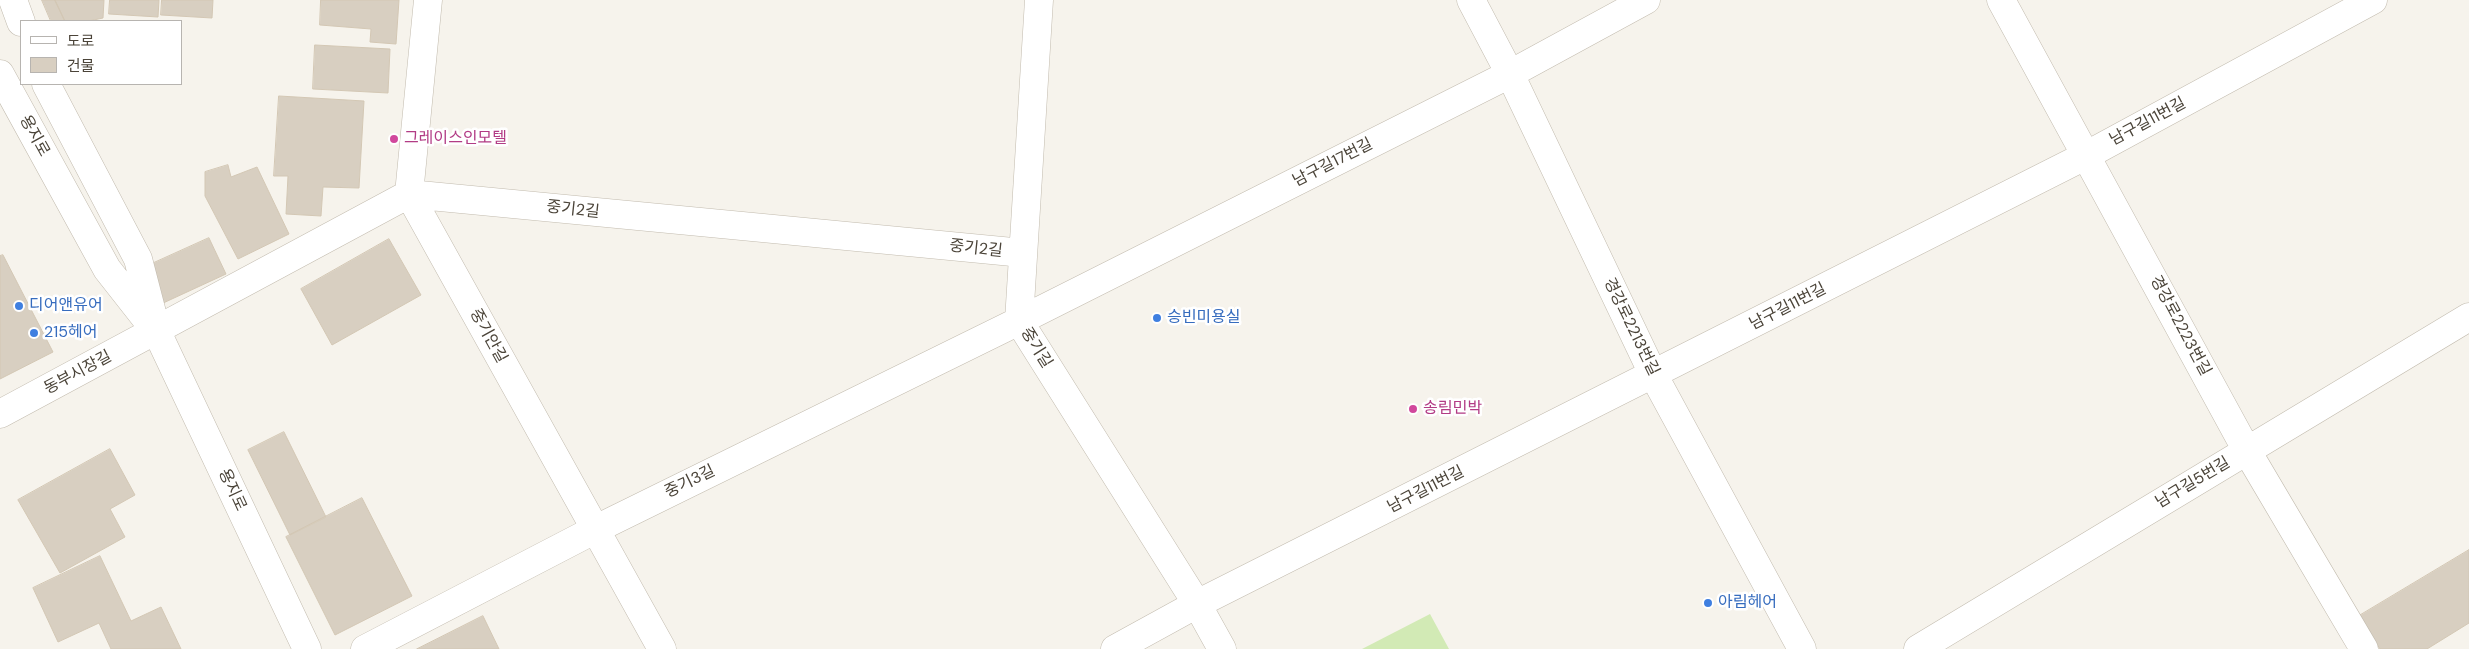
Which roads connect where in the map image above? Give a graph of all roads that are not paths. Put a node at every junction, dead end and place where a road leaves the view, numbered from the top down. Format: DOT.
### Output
graph roads {
  1 [pos="12,0"];
  2 [pos="428,0"];
  3 [pos="1039,0"];
  4 [pos="1471,0"];
  5 [pos="1646,0"];
  6 [pos="2001,0"];
  7 [pos="2373,0"];
  8 [pos="20,20"];
  9 [pos="1510,74"];
  10 [pos="5,82"];
  11 [pos="47,85"];
  12 [pos="2087,155"];
  13 [pos="409,194"];
  14 [pos="1023,253"];
  15 [pos="2469,317"];
  16 [pos="1019,321"];
  17 [pos="156,332"];
  18 [pos="1654,376"];
  19 [pos="0,414"];
  20 [pos="2247,451"];
  21 [pos="596,528"];
  22 [pos="1198,604"];
  23 [pos="307,649"];
  24 [pos="365,649"];
  25 [pos="662,649"];
  26 [pos="1114,649"];
  27 [pos="1222,649"];
  28 [pos="1802,649"];
  29 [pos="1918,649"];
  30 [pos="2364,649"];
  1 -- 8 [label="street"];
  2 -- 13 [label="street"];
  3 -- 14 [label="street, 중기길"];
  4 -- 9 [label="street, 경강로2213번길"];
  5 -- 9 [label="street, 남구길17번길"];
  6 -- 12 [label="street, 경강로2223번길"];
  7 -- 12 [label="street, 남구길11번길"];
  9 -- 16 [label="street, 남구길17번길"];
  9 -- 18 [label="street, 경강로2213번길"];
  10 -- 17 [label="street, 용지로"];
  11 -- 17 [label="street, 용지로"];
  12 -- 18 [label="street, 남구길11번길"];
  12 -- 20 [label="street, 경강로2223번길"];
  13 -- 14 [label="street, 중기2길"];
  13 -- 17 [label="street"];
  13 -- 21 [label="street, 중기안길"];
  14 -- 16 [label="street, 중기길"];
  15 -- 20 [label="street, 남구길5번길"];
  16 -- 21 [label="street, 중기3길"];
  16 -- 22 [label="street, 중기길"];
  17 -- 19 [label="street, 동부시장길"];
  17 -- 23 [label="street, 용지로"];
  18 -- 22 [label="street, 남구길11번길"];
  18 -- 28 [label="street, 경강로2213번길"];
  20 -- 29 [label="street, 남구길5번길"];
  20 -- 30 [label="street, 경강로2223번길"];
  21 -- 24 [label="street, 중기3길"];
  21 -- 25 [label="street, 중기안길"];
  22 -- 26 [label="street, 남구길11번길"];
  22 -- 27 [label="street, 중기길"];
}
